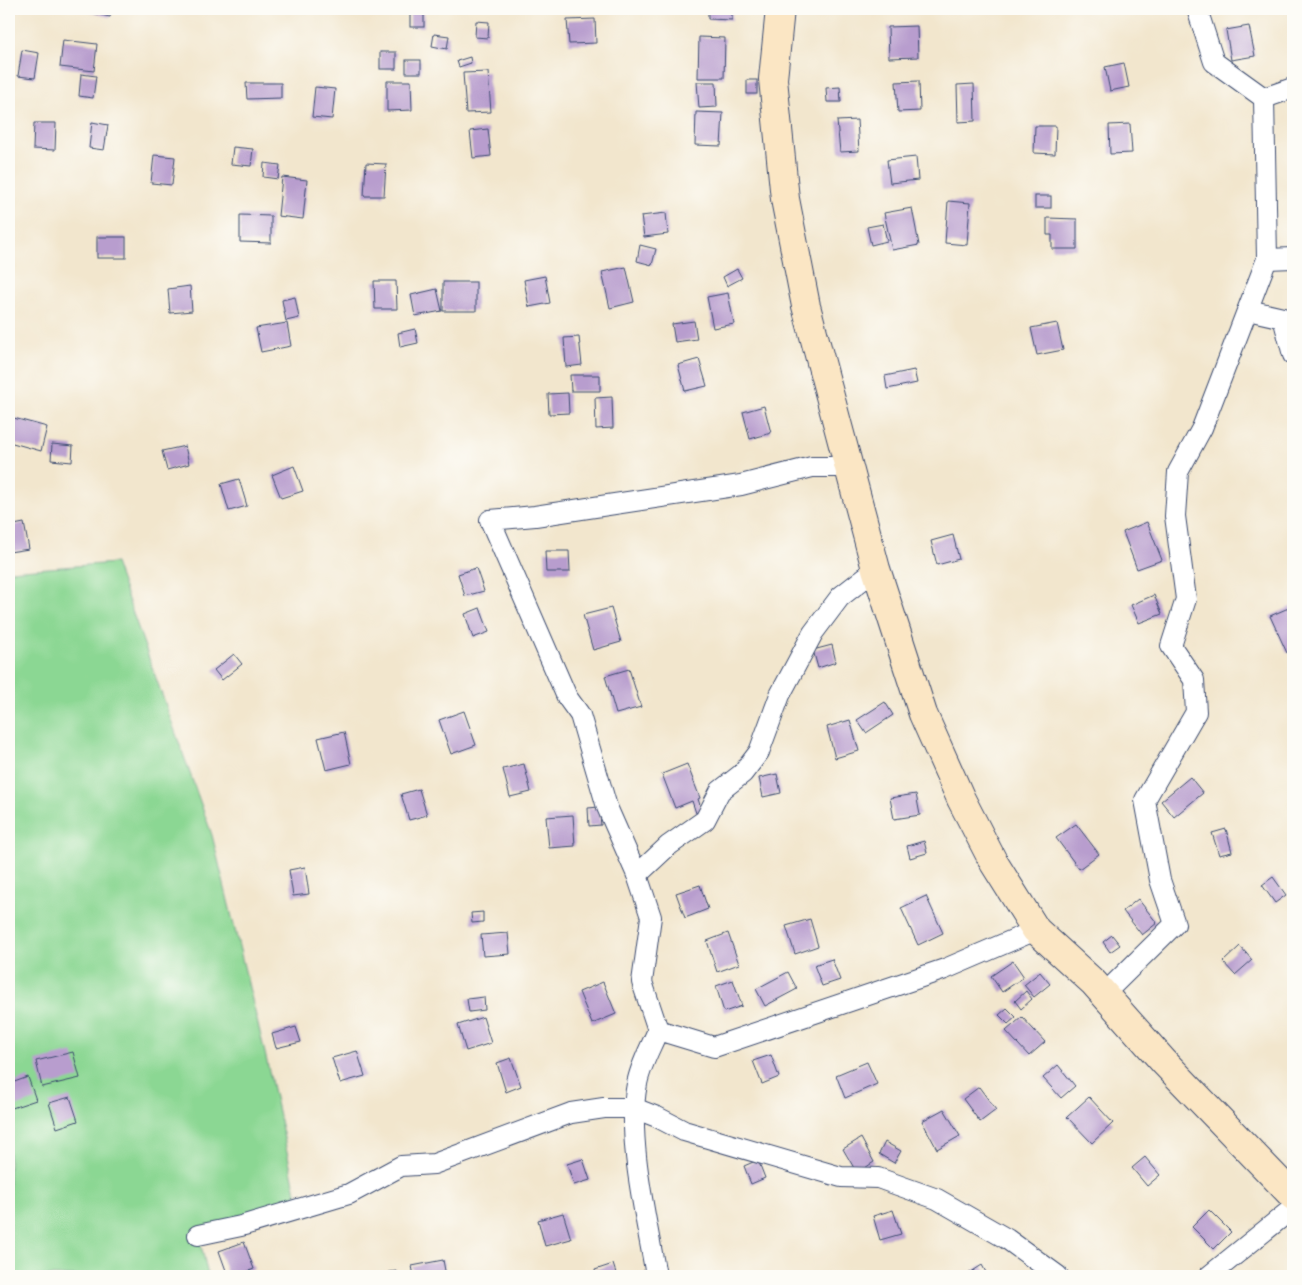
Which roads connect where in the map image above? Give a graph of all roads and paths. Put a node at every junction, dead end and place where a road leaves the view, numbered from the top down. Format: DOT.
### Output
graph roads {
  1 [pos="780,9"];
  2 [pos="1197,9"];
  3 [pos="1293,88"];
  4 [pos="1264,98"];
  5 [pos="1293,258"];
  6 [pos="1267,259"];
  7 [pos="1248,310"];
  8 [pos="1293,355"];
  9 [pos="849,467"];
  10 [pos="876,569"];
  11 [pos="637,876"];
  12 [pos="1036,930"];
  13 [pos="1104,994"];
  14 [pos="658,1030"];
  15 [pos="634,1108"];
  16 [pos="1293,1196"];
  17 [pos="1293,1208"];
  18 [pos="198,1236"];
  19 [pos="656,1276"];
  20 [pos="1058,1276"];
  21 [pos="1209,1276"];
  1 -- 9 [label="main road"];
  2 -- 4 [label="street"];
  3 -- 4 [label="street"];
  4 -- 6 [label="street"];
  5 -- 6 [label="street"];
  6 -- 7 [label="street"];
  7 -- 8 [label="street"];
  7 -- 13 [label="street"];
  9 -- 10 [label="main road"];
  9 -- 11 [label="street"];
  10 -- 11 [label="street"];
  10 -- 12 [label="main road"];
  11 -- 14 [label="street"];
  12 -- 13 [label="main road"];
  12 -- 14 [label="street"];
  13 -- 16 [label="main road"];
  14 -- 15 [label="street"];
  15 -- 18 [label="street"];
  15 -- 19 [label="street"];
  15 -- 20 [label="street"];
  17 -- 21 [label="street"];
}
